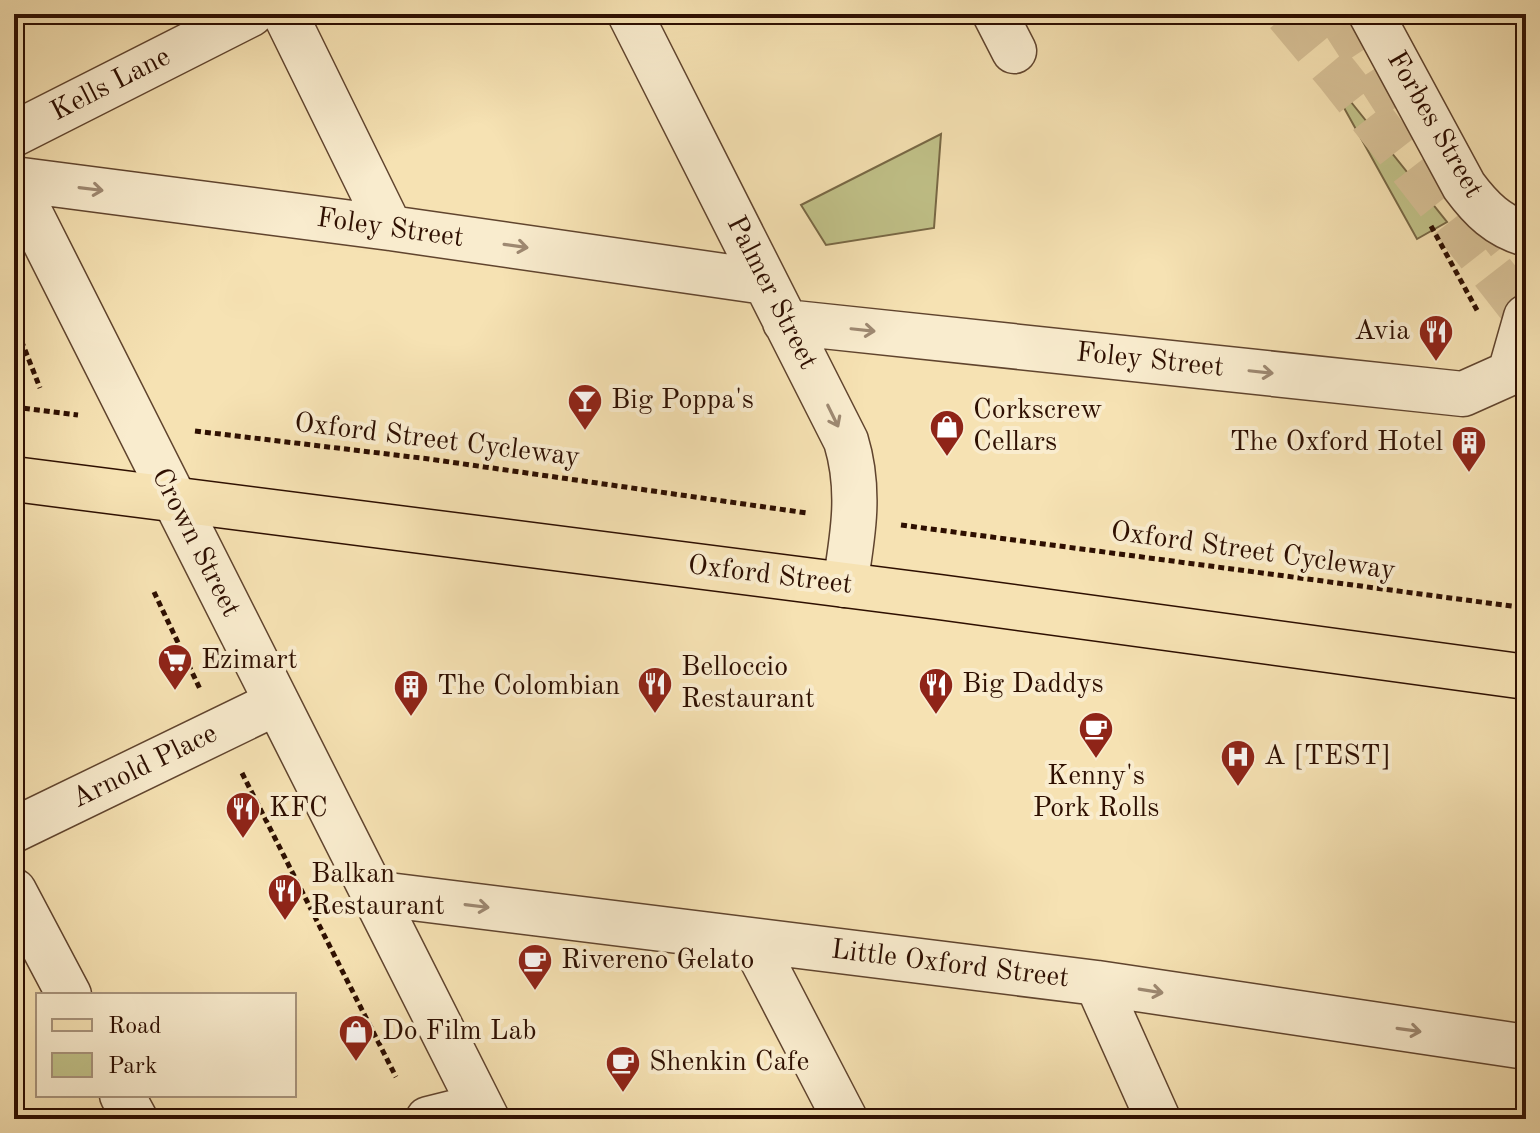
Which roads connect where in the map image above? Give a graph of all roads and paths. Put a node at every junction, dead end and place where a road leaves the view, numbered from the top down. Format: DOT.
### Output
graph roads {
  1 [pos="251,14"];
  2 [pos="285,14"];
  3 [pos="630,14"];
  4 [pos="1378,26"];
  5 [pos="14,134"];
  6 [pos="14,180"];
  7 [pos="1427,219"];
  8 [pos="390,228"];
  9 [pos="1526,234"];
  10 [pos="765,282"];
  11 [pos="1526,317"];
  12 [pos="14,322"];
  13 [pos="785,322"];
  14 [pos="1510,373"];
  15 [pos="40,388"];
  16 [pos="135,423"];
  17 [pos="14,479"];
  18 [pos="173,500"];
  19 [pos="735,503"];
  20 [pos="974,535"];
  21 [pos="845,585"];
  22 [pos="154,592"];
  23 [pos="1526,608"];
  24 [pos="1526,677"];
  25 [pos="276,703"];
  26 [pos="221,730"];
  27 [pos="14,830"];
  28 [pos="14,891"];
  29 [pos="372,893"];
  30 [pos="753,942"];
  31 [pos="1097,983"];
  32 [pos="68,993"];
  33 [pos="1526,1047"];
  34 [pos="396,1077"];
  35 [pos="123,1097"];
  36 [pos="483,1113"];
  37 [pos="135,1119"];
  38 [pos="428,1119"];
  39 [pos="845,1119"];
  40 [pos="1158,1119"];
  1 -- 5 [label="street, Kells Lane"];
  2 -- 8 [label="street"];
  3 -- 10 [label="street, Palmer Street"];
  4 -- 9 [label="street, Forbes Street"];
  6 -- 8 [label="street, Foley Street, one-way"];
  6 -- 16 [label="street, Crown Street"];
  7 -- 14 [label="path"];
  8 -- 10 [label="street, Foley Street, one-way"];
  10 -- 13 [label="street, Palmer Street"];
  11 -- 14 [label="street"];
  12 -- 15 [label="path"];
  13 -- 14 [label="street, Foley Street, one-way"];
  13 -- 21 [label="street, Palmer Street, one-way"];
  16 -- 18 [label="street, Crown Street"];
  16 -- 19 [label="path, Oxford Street Cycleway"];
  17 -- 18 [label="main road, Oxford Street"];
  18 -- 21 [label="main road, Oxford Street"];
  18 -- 25 [label="street, Crown Street"];
  20 -- 23 [label="path, Oxford Street Cycleway"];
  21 -- 24 [label="main road, Oxford Street"];
  22 -- 26 [label="path"];
  25 -- 26 [label="street, Arnold Place"];
  25 -- 29 [label="street, Crown Street"];
  26 -- 27 [label="street, Arnold Place"];
  26 -- 34 [label="path"];
  28 -- 32 [label="street"];
  29 -- 30 [label="street, Little Oxford Street, one-way"];
  29 -- 36 [label="street, Crown Street"];
  30 -- 31 [label="street, Little Oxford Street"];
  30 -- 39 [label="street"];
  31 -- 33 [label="street, Little Oxford Street, one-way"];
  31 -- 40 [label="street"];
  35 -- 37 [label="street"];
  36 -- 38 [label="street"];
}
